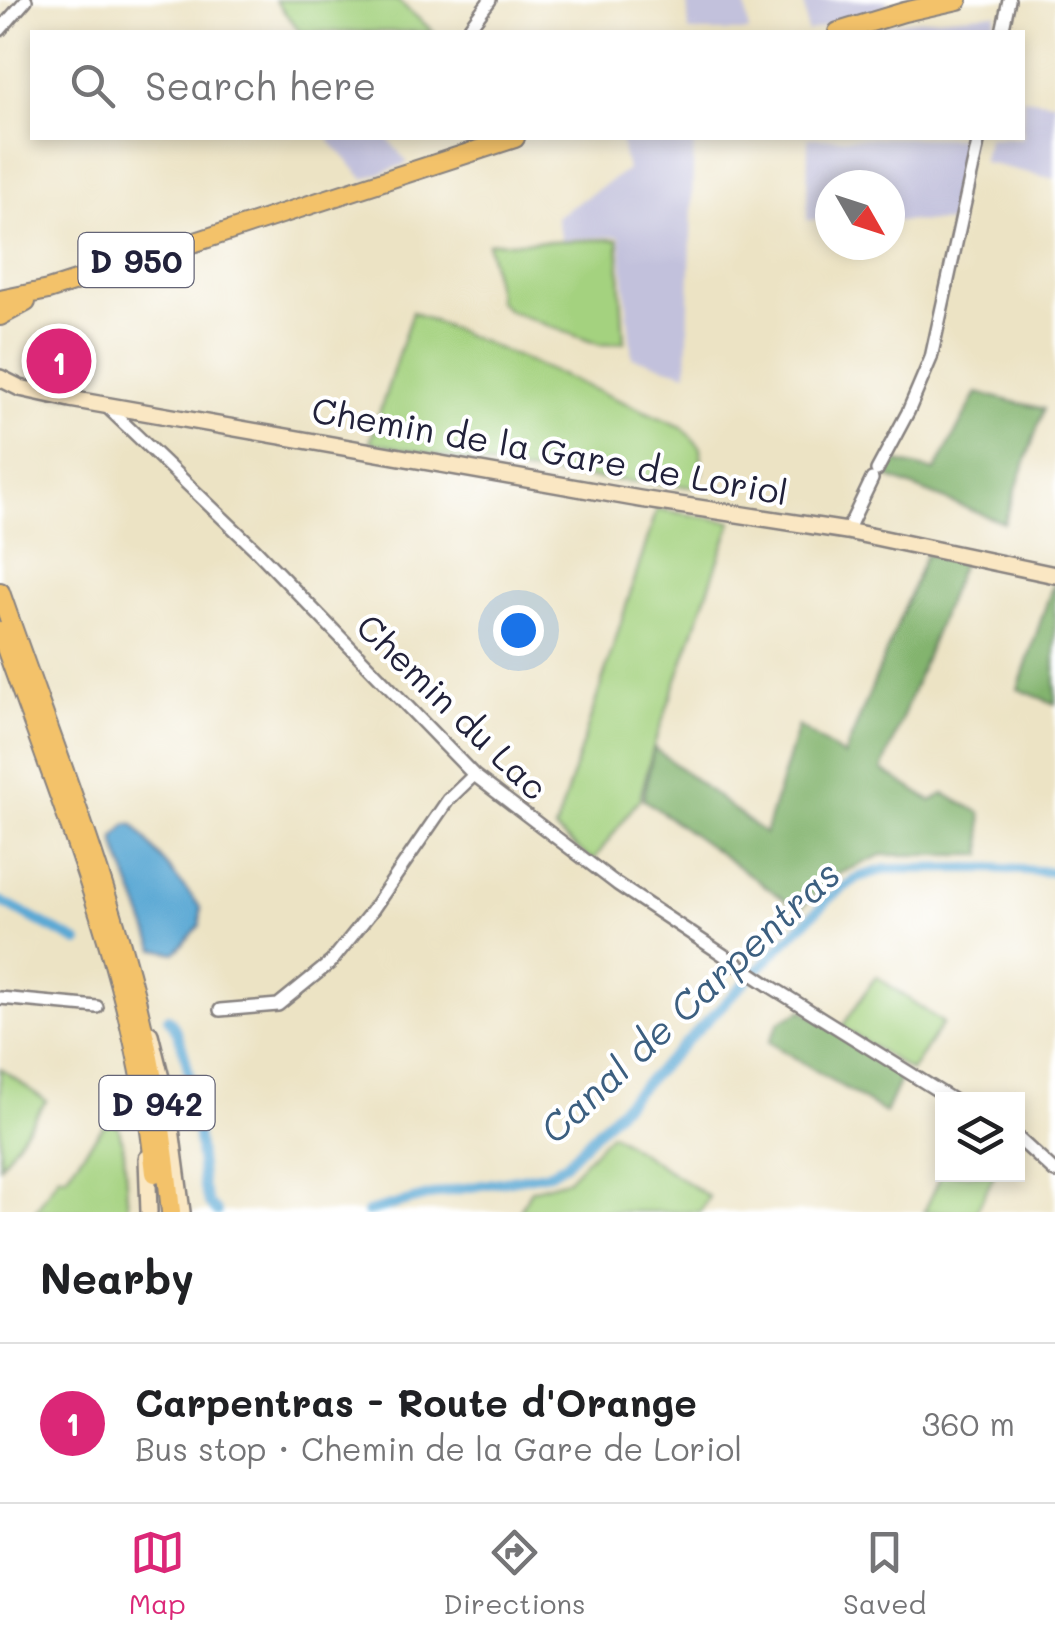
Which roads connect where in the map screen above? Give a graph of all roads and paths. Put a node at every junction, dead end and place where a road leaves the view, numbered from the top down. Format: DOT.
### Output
graph roads {
  1 [pos="26,0"];
  2 [pos="490,0"];
  3 [pos="958,0"];
  4 [pos="1009,0"];
  5 [pos="0,30"];
  6 [pos="468,30"];
  7 [pos="845,30"];
  8 [pos="1002,30"];
  9 [pos="502,140"];
  10 [pos="979,140"];
  11 [pos="475,144"];
  12 [pos="48,290"];
  13 [pos="0,300"];
  14 [pos="0,316"];
  15 [pos="0,366"];
  16 [pos="0,378"];
  17 [pos="34,390"];
  18 [pos="104,404"];
  19 [pos="847,531"];
  20 [pos="1055,576"];
  21 [pos="0,592"];
  22 [pos="0,632"];
  23 [pos="474,776"];
  24 [pos="135,996"];
  25 [pos="0,998"];
  26 [pos="96,1006"];
  27 [pos="220,1010"];
  28 [pos="940,1092"];
  29 [pos="143,1094"];
  30 [pos="1025,1144"];
  31 [pos="1055,1172"];
  32 [pos="149,1212"];
  33 [pos="159,1212"];
  34 [pos="171,1212"];
  35 [pos="182,1212"];
  1 -- 5 [label="street"];
  2 -- 6 [label="street"];
  3 -- 7 [label="main road"];
  4 -- 8 [label="street"];
  9 -- 11 [label="main road, D 950"];
  10 -- 19 [label="street"];
  11 -- 12 [label="main road, D 950"];
  12 -- 13 [label="main road, D 950"];
  12 -- 14 [label="main road, D 950"];
  15 -- 17 [label="street, Chemin de la Gare de Loriol"];
  16 -- 17 [label="street, Chemin de la Gare de Loriol"];
  17 -- 18 [label="street, Chemin de la Gare de Loriol"];
  18 -- 19 [label="street, Chemin de la Gare de Loriol"];
  18 -- 23 [label="street, Chemin du Lac"];
  19 -- 20 [label="street, Chemin de la Gare de Loriol"];
  21 -- 24 [label="main road, D 942"];
  22 -- 29 [label="main road"];
  23 -- 27 [label="street"];
  23 -- 28 [label="street, Chemin du Lac"];
  24 -- 34 [label="main road, D 942"];
  24 -- 35 [label="street"];
  25 -- 26 [label="street"];
  29 -- 32 [label="street"];
  29 -- 33 [label="main road"];
  30 -- 31 [label="street"];
}
